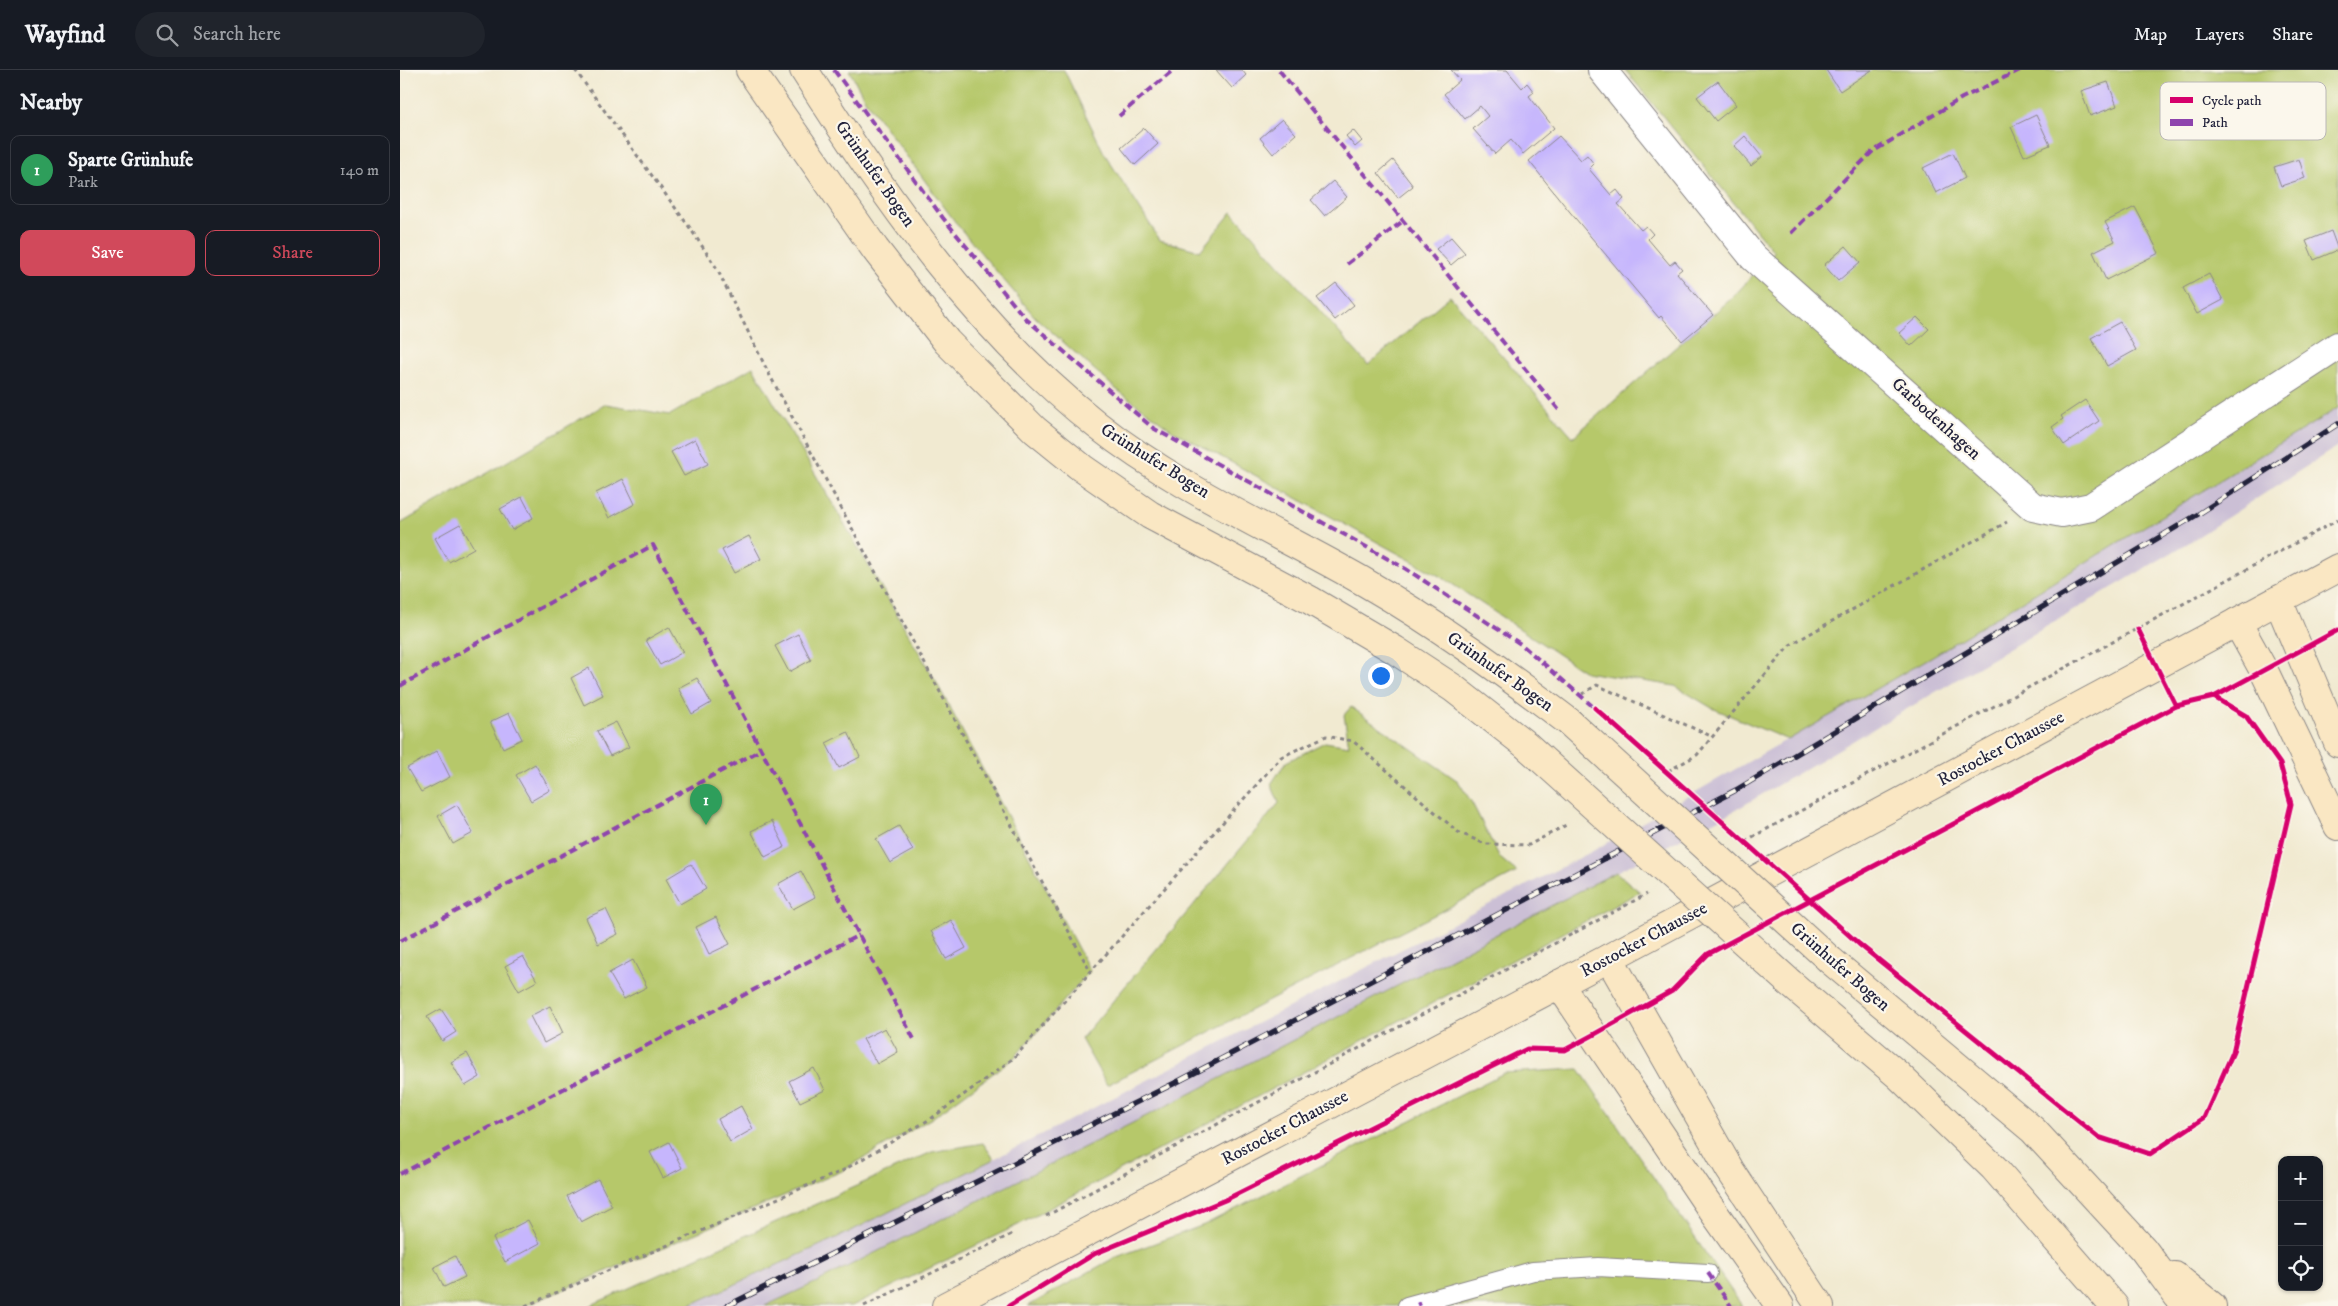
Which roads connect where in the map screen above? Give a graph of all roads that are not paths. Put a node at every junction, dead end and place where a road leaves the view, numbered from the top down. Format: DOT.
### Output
graph roads {
  1 [pos="750,70"];
  2 [pos="804,70"];
  3 [pos="1602,70"];
  4 [pos="2338,346"];
  5 [pos="2338,568"];
  6 [pos="2278,600"];
  7 [pos="2237,622"];
  8 [pos="2338,743"];
  9 [pos="2338,826"];
  10 [pos="1610,958"];
  11 [pos="1559,984"];
  12 [pos="2143,1249"];
  13 [pos="1708,1273"];
  14 [pos="2093,1280"];
  15 [pos="946,1306"];
  16 [pos="1408,1306"];
  17 [pos="1780,1306"];
  18 [pos="1820,1306"];
  19 [pos="2108,1306"];
  20 [pos="2114,1306"];
  21 [pos="2185,1306"];
  22 [pos="2212,1306"];
  1 -- 14 [label="main road, bridge"];
  2 -- 12 [label="main road, Grünhufer Bogen, bridge"];
  3 -- 4 [label="street, Garbodenhagen"];
  5 -- 6 [label="main road, Rostocker Chaussee"];
  6 -- 7 [label="main road, Rostocker Chaussee"];
  6 -- 8 [label="main road"];
  7 -- 9 [label="main road"];
  7 -- 10 [label="main road, Rostocker Chaussee"];
  10 -- 11 [label="main road, Rostocker Chaussee"];
  10 -- 18 [label="main road"];
  11 -- 15 [label="main road, Rostocker Chaussee"];
  11 -- 17 [label="main road"];
  12 -- 21 [label="main road, Grünhufer Bogen"];
  12 -- 22 [label="main road"];
  13 -- 16 [label="lane"];
  14 -- 19 [label="main road"];
  14 -- 20 [label="main road"];
}
